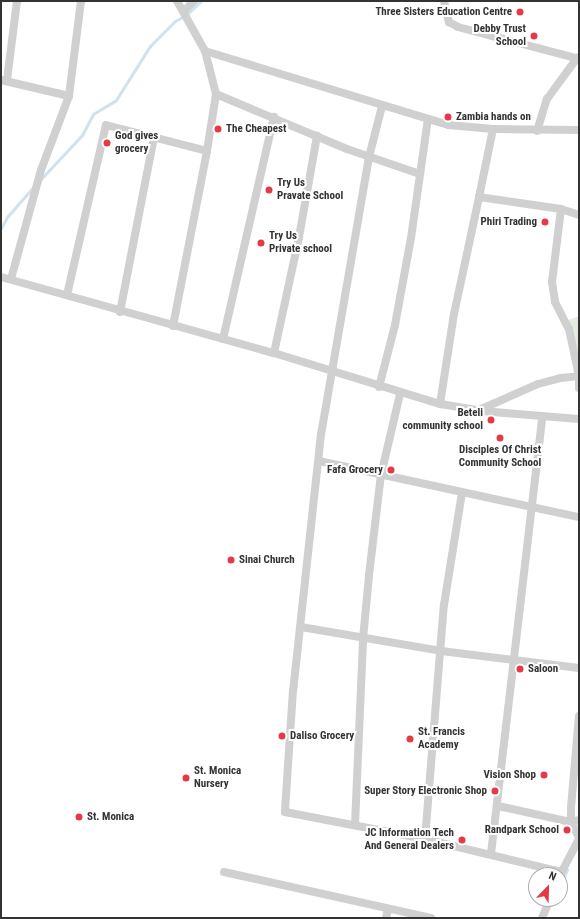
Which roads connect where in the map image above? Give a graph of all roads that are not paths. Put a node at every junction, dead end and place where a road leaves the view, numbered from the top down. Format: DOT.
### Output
graph roads {
  1 [pos="17,1"];
  2 [pos="81,1"];
  3 [pos="177,1"];
  4 [pos="194,1"];
  5 [pos="444,1"];
  6 [pos="184,11"];
  7 [pos="205,51"];
  8 [pos="578,58"];
  9 [pos="4,80"];
  10 [pos="216,94"];
  11 [pos="69,96"];
  12 [pos="382,106"];
  13 [pos="274,117"];
  14 [pos="428,119"];
  15 [pos="493,129"];
  16 [pos="538,130"];
  17 [pos="579,130"];
  18 [pos="317,136"];
  19 [pos="154,137"];
  20 [pos="208,151"];
  21 [pos="369,157"];
  22 [pos="420,174"];
  23 [pos="479,197"];
  24 [pos="561,209"];
  25 [pos="579,215"];
  26 [pos="1,277"];
  27 [pos="11,280"];
  28 [pos="67,295"];
  29 [pos="120,312"];
  30 [pos="173,326"];
  31 [pos="223,339"];
  32 [pos="274,353"];
  33 [pos="330,371"];
  34 [pos="578,376"];
  35 [pos="379,387"];
  36 [pos="579,388"];
  37 [pos="400,394"];
  38 [pos="440,404"];
  39 [pos="478,410"];
  40 [pos="542,417"];
  41 [pos="579,420"];
  42 [pos="319,461"];
  43 [pos="380,475"];
  44 [pos="462,492"];
  45 [pos="531,506"];
  46 [pos="579,517"];
  47 [pos="301,627"];
  48 [pos="363,639"];
  49 [pos="441,650"];
  50 [pos="512,659"];
  51 [pos="579,668"];
  52 [pos="579,716"];
  53 [pos="498,806"];
  54 [pos="575,821"];
  55 [pos="355,825"];
  56 [pos="425,839"];
  57 [pos="579,839"];
  58 [pos="491,854"];
  59 [pos="536,867"];
  60 [pos="564,867"];
  61 [pos="224,872"];
  62 [pos="547,907"];
  63 [pos="388,908"];
  64 [pos="386,918"];
  65 [pos="431,918"];
  66 [pos="542,918"];
  1 -- 9 [label="street"];
  2 -- 11 [label="street"];
  3 -- 6 [label="street"];
  4 -- 6 [label="street"];
  5 -- 8 [label="street"];
  6 -- 7 [label="street"];
  7 -- 10 [label="street"];
  7 -- 12 [label="street"];
  8 -- 16 [label="street"];
  9 -- 11 [label="street"];
  10 -- 13 [label="street"];
  10 -- 20 [label="street"];
  11 -- 27 [label="street"];
  12 -- 14 [label="street"];
  12 -- 21 [label="street"];
  13 -- 18 [label="street"];
  13 -- 31 [label="street"];
  14 -- 15 [label="street"];
  14 -- 22 [label="street"];
  15 -- 16 [label="street"];
  15 -- 23 [label="street"];
  16 -- 17 [label="street"];
  18 -- 21 [label="street"];
  18 -- 32 [label="street"];
  19 -- 20 [label="street"];
  19 -- 28 [label="street"];
  19 -- 29 [label="street"];
  20 -- 30 [label="street"];
  21 -- 22 [label="street"];
  21 -- 33 [label="street"];
  22 -- 35 [label="street"];
  23 -- 24 [label="street"];
  23 -- 38 [label="street"];
  24 -- 25 [label="street"];
  24 -- 34 [label="street"];
  26 -- 27 [label="street"];
  27 -- 28 [label="street"];
  28 -- 29 [label="street"];
  29 -- 30 [label="street"];
  30 -- 31 [label="street"];
  31 -- 32 [label="street"];
  32 -- 33 [label="street"];
  33 -- 35 [label="street"];
  33 -- 42 [label="street"];
  34 -- 36 [label="street"];
  34 -- 39 [label="street"];
  35 -- 37 [label="street"];
  37 -- 38 [label="street"];
  37 -- 43 [label="street"];
  38 -- 39 [label="street"];
  39 -- 40 [label="street"];
  40 -- 41 [label="street"];
  40 -- 45 [label="street"];
  42 -- 43 [label="street"];
  42 -- 47 [label="street"];
  43 -- 44 [label="street"];
  43 -- 48 [label="street"];
  44 -- 45 [label="street"];
  44 -- 49 [label="street"];
  45 -- 46 [label="street"];
  45 -- 50 [label="street"];
  47 -- 48 [label="street"];
  47 -- 55 [label="street"];
  48 -- 49 [label="street"];
  48 -- 55 [label="street"];
  49 -- 50 [label="street"];
  49 -- 56 [label="street"];
  50 -- 51 [label="street"];
  50 -- 53 [label="street"];
  52 -- 54 [label="street"];
  53 -- 54 [label="street"];
  53 -- 58 [label="street"];
  54 -- 57 [label="street"];
  55 -- 56 [label="street"];
  56 -- 58 [label="street"];
  57 -- 60 [label="street"];
  58 -- 59 [label="street"];
  61 -- 63 [label="street"];
  62 -- 66 [label="street"];
  63 -- 64 [label="street"];
  63 -- 65 [label="street"];
}
